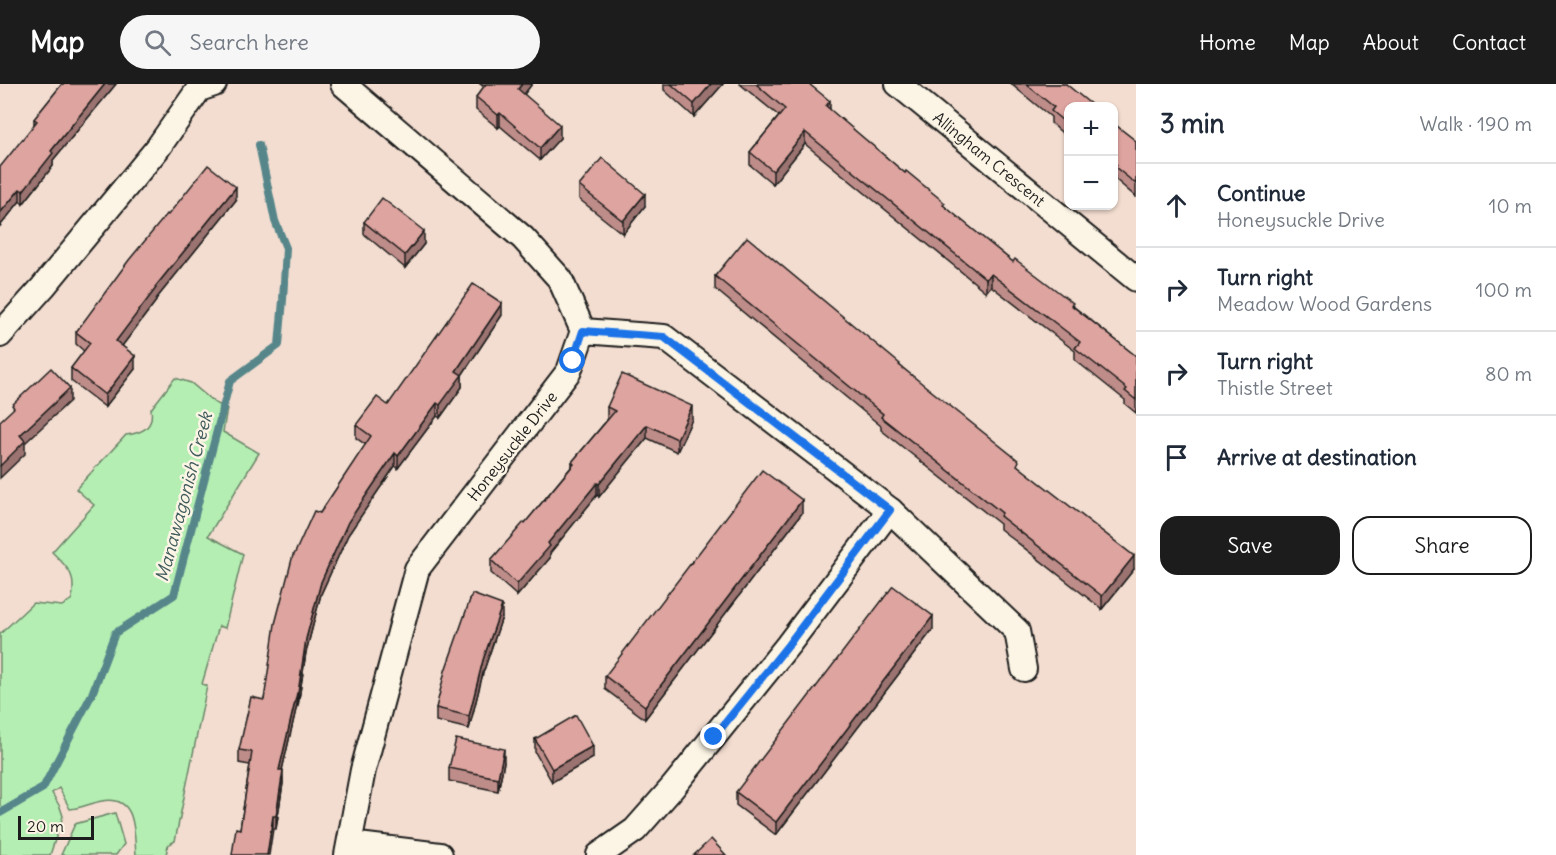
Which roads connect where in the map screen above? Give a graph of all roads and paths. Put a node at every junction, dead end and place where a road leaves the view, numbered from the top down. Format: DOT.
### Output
graph roads {
  1 [pos="214,84"];
  2 [pos="343,84"];
  3 [pos="898,84"];
  4 [pos="1136,279"];
  5 [pos="583,331"];
  6 [pos="0,335"];
  7 [pos="890,510"];
  8 [pos="1024,669"];
  9 [pos="348,849"];
  10 [pos="440,855"];
  11 [pos="599,855"];
  1 -- 6 [label="street"];
  2 -- 5 [label="street"];
  3 -- 4 [label="street, Allingham Crescent"];
  5 -- 7 [label="street"];
  5 -- 9 [label="street, Honeysuckle Drive"];
  7 -- 8 [label="street"];
  7 -- 11 [label="street"];
  9 -- 10 [label="street"];
}
